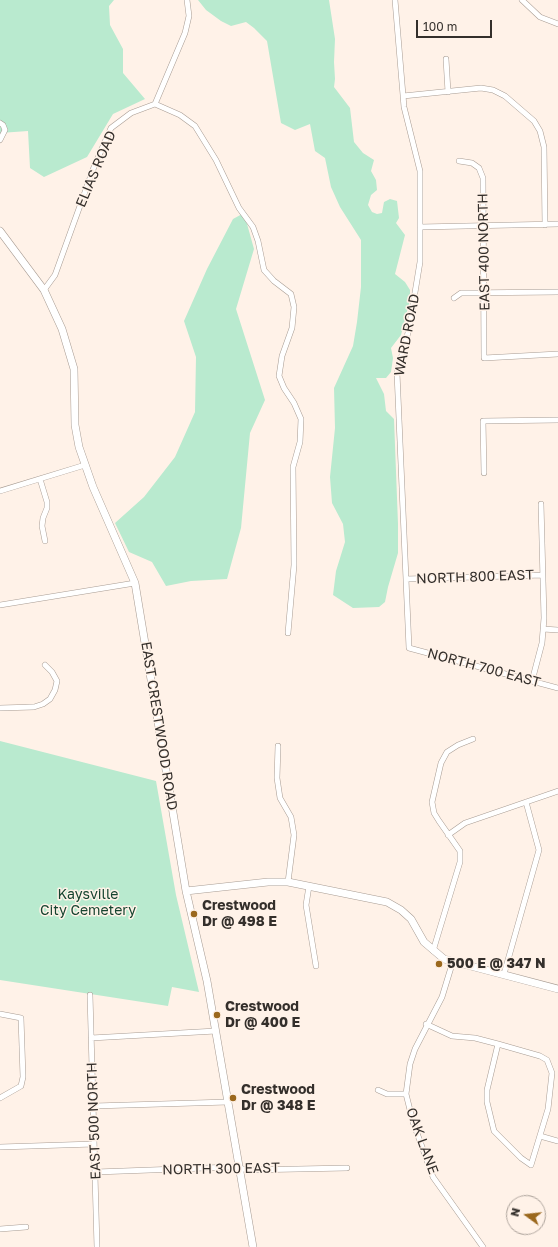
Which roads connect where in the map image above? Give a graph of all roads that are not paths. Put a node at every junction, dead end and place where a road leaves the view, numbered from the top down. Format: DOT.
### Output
graph roads {
  1 [pos="187,0"];
  2 [pos="395,0"];
  3 [pos="522,0"];
  4 [pos="558,24"];
  5 [pos="446,59"];
  6 [pos="448,92"];
  7 [pos="402,96"];
  8 [pos="155,104"];
  9 [pos="0,123"];
  10 [pos="0,140"];
  11 [pos="459,161"];
  12 [pos="558,224"];
  13 [pos="545,225"];
  14 [pos="484,226"];
  15 [pos="420,227"];
  16 [pos="0,231"];
  17 [pos="44,290"];
  18 [pos="558,292"];
  19 [pos="485,293"];
  20 [pos="454,298"];
  21 [pos="558,354"];
  22 [pos="558,420"];
  23 [pos="85,465"];
  24 [pos="484,472"];
  25 [pos="40,479"];
  26 [pos="0,491"];
  27 [pos="542,504"];
  28 [pos="45,541"];
  29 [pos="543,575"];
  30 [pos="406,579"];
  31 [pos="135,583"];
  32 [pos="0,605"];
  33 [pos="543,629"];
  34 [pos="558,630"];
  35 [pos="288,633"];
  36 [pos="409,648"];
  37 [pos="45,665"];
  38 [pos="532,681"];
  39 [pos="558,688"];
  40 [pos="0,708"];
  41 [pos="473,739"];
  42 [pos="278,746"];
  43 [pos="558,791"];
  44 [pos="526,802"];
  45 [pos="448,835"];
  46 [pos="288,882"];
  47 [pos="309,886"];
  48 [pos="186,891"];
  49 [pos="433,951"];
  50 [pos="453,961"];
  51 [pos="316,966"];
  52 [pos="504,974"];
  53 [pos="558,989"];
  54 [pos="90,995"];
  55 [pos="0,1014"];
  56 [pos="426,1024"];
  57 [pos="216,1031"];
  58 [pos="91,1038"];
  59 [pos="498,1044"];
  60 [pos="378,1090"];
  61 [pos="406,1094"];
  62 [pos="0,1098"];
  63 [pos="228,1102"];
  64 [pos="94,1106"];
  65 [pos="540,1136"];
  66 [pos="558,1141"];
  67 [pos="94,1144"];
  68 [pos="0,1147"];
  69 [pos="347,1168"];
  70 [pos="240,1170"];
  71 [pos="96,1172"];
  72 [pos="26,1227"];
  73 [pos="0,1229"];
  74 [pos="482,1246"];
  75 [pos="97,1247"];
  76 [pos="252,1247"];
  1 -- 8 [label="street"];
  2 -- 7 [label="street, WARD ROAD"];
  3 -- 4 [label="street"];
  5 -- 6 [label="street"];
  6 -- 7 [label="street"];
  6 -- 13 [label="street"];
  7 -- 15 [label="street, WARD ROAD"];
  8 -- 17 [label="street, ELIAS ROAD"];
  8 -- 35 [label="street"];
  9 -- 10 [label="street"];
  11 -- 14 [label="street, EAST 400 NORTH"];
  12 -- 13 [label="street"];
  13 -- 14 [label="street"];
  14 -- 15 [label="street"];
  14 -- 19 [label="street, EAST 400 NORTH"];
  15 -- 30 [label="street, WARD ROAD"];
  16 -- 17 [label="street, EAST CRESTWOOD ROAD"];
  17 -- 23 [label="street, EAST CRESTWOOD ROAD"];
  18 -- 19 [label="street"];
  19 -- 20 [label="street"];
  19 -- 21 [label="street, EAST 400 NORTH"];
  22 -- 24 [label="street"];
  23 -- 25 [label="street"];
  23 -- 31 [label="street, EAST CRESTWOOD ROAD"];
  25 -- 26 [label="street"];
  25 -- 28 [label="street"];
  27 -- 29 [label="street"];
  29 -- 30 [label="street, NORTH 800 EAST"];
  29 -- 33 [label="street"];
  30 -- 36 [label="street, WARD ROAD"];
  31 -- 32 [label="street"];
  31 -- 48 [label="street, EAST CRESTWOOD ROAD"];
  33 -- 34 [label="street"];
  33 -- 38 [label="street"];
  36 -- 38 [label="street, NORTH 700 EAST"];
  37 -- 40 [label="street"];
  38 -- 39 [label="street, NORTH 700 EAST"];
  41 -- 45 [label="street"];
  42 -- 46 [label="street"];
  43 -- 44 [label="street"];
  44 -- 45 [label="street"];
  44 -- 52 [label="street"];
  45 -- 49 [label="street"];
  46 -- 47 [label="street"];
  46 -- 48 [label="street"];
  47 -- 49 [label="street"];
  47 -- 51 [label="street"];
  48 -- 57 [label="street, EAST CRESTWOOD ROAD"];
  49 -- 50 [label="street"];
  50 -- 52 [label="street"];
  50 -- 56 [label="street, OAK LANE"];
  52 -- 53 [label="street"];
  54 -- 58 [label="street, EAST 500 NORTH"];
  55 -- 62 [label="street"];
  56 -- 59 [label="street"];
  56 -- 61 [label="street, OAK LANE"];
  57 -- 58 [label="street"];
  57 -- 63 [label="street, EAST CRESTWOOD ROAD"];
  58 -- 64 [label="street, EAST 500 NORTH"];
  59 -- 65 [label="street"];
  59 -- 65 [label="street"];
  60 -- 61 [label="street"];
  61 -- 74 [label="street, OAK LANE"];
  63 -- 64 [label="street"];
  63 -- 70 [label="street, EAST CRESTWOOD ROAD"];
  64 -- 67 [label="street, EAST 500 NORTH"];
  65 -- 66 [label="street"];
  67 -- 68 [label="street"];
  67 -- 71 [label="street, EAST 500 NORTH"];
  69 -- 70 [label="street, NORTH 300 EAST"];
  70 -- 71 [label="street, NORTH 300 EAST"];
  70 -- 76 [label="street, EAST CRESTWOOD ROAD"];
  71 -- 75 [label="street, EAST 500 NORTH"];
  72 -- 73 [label="street"];
}
